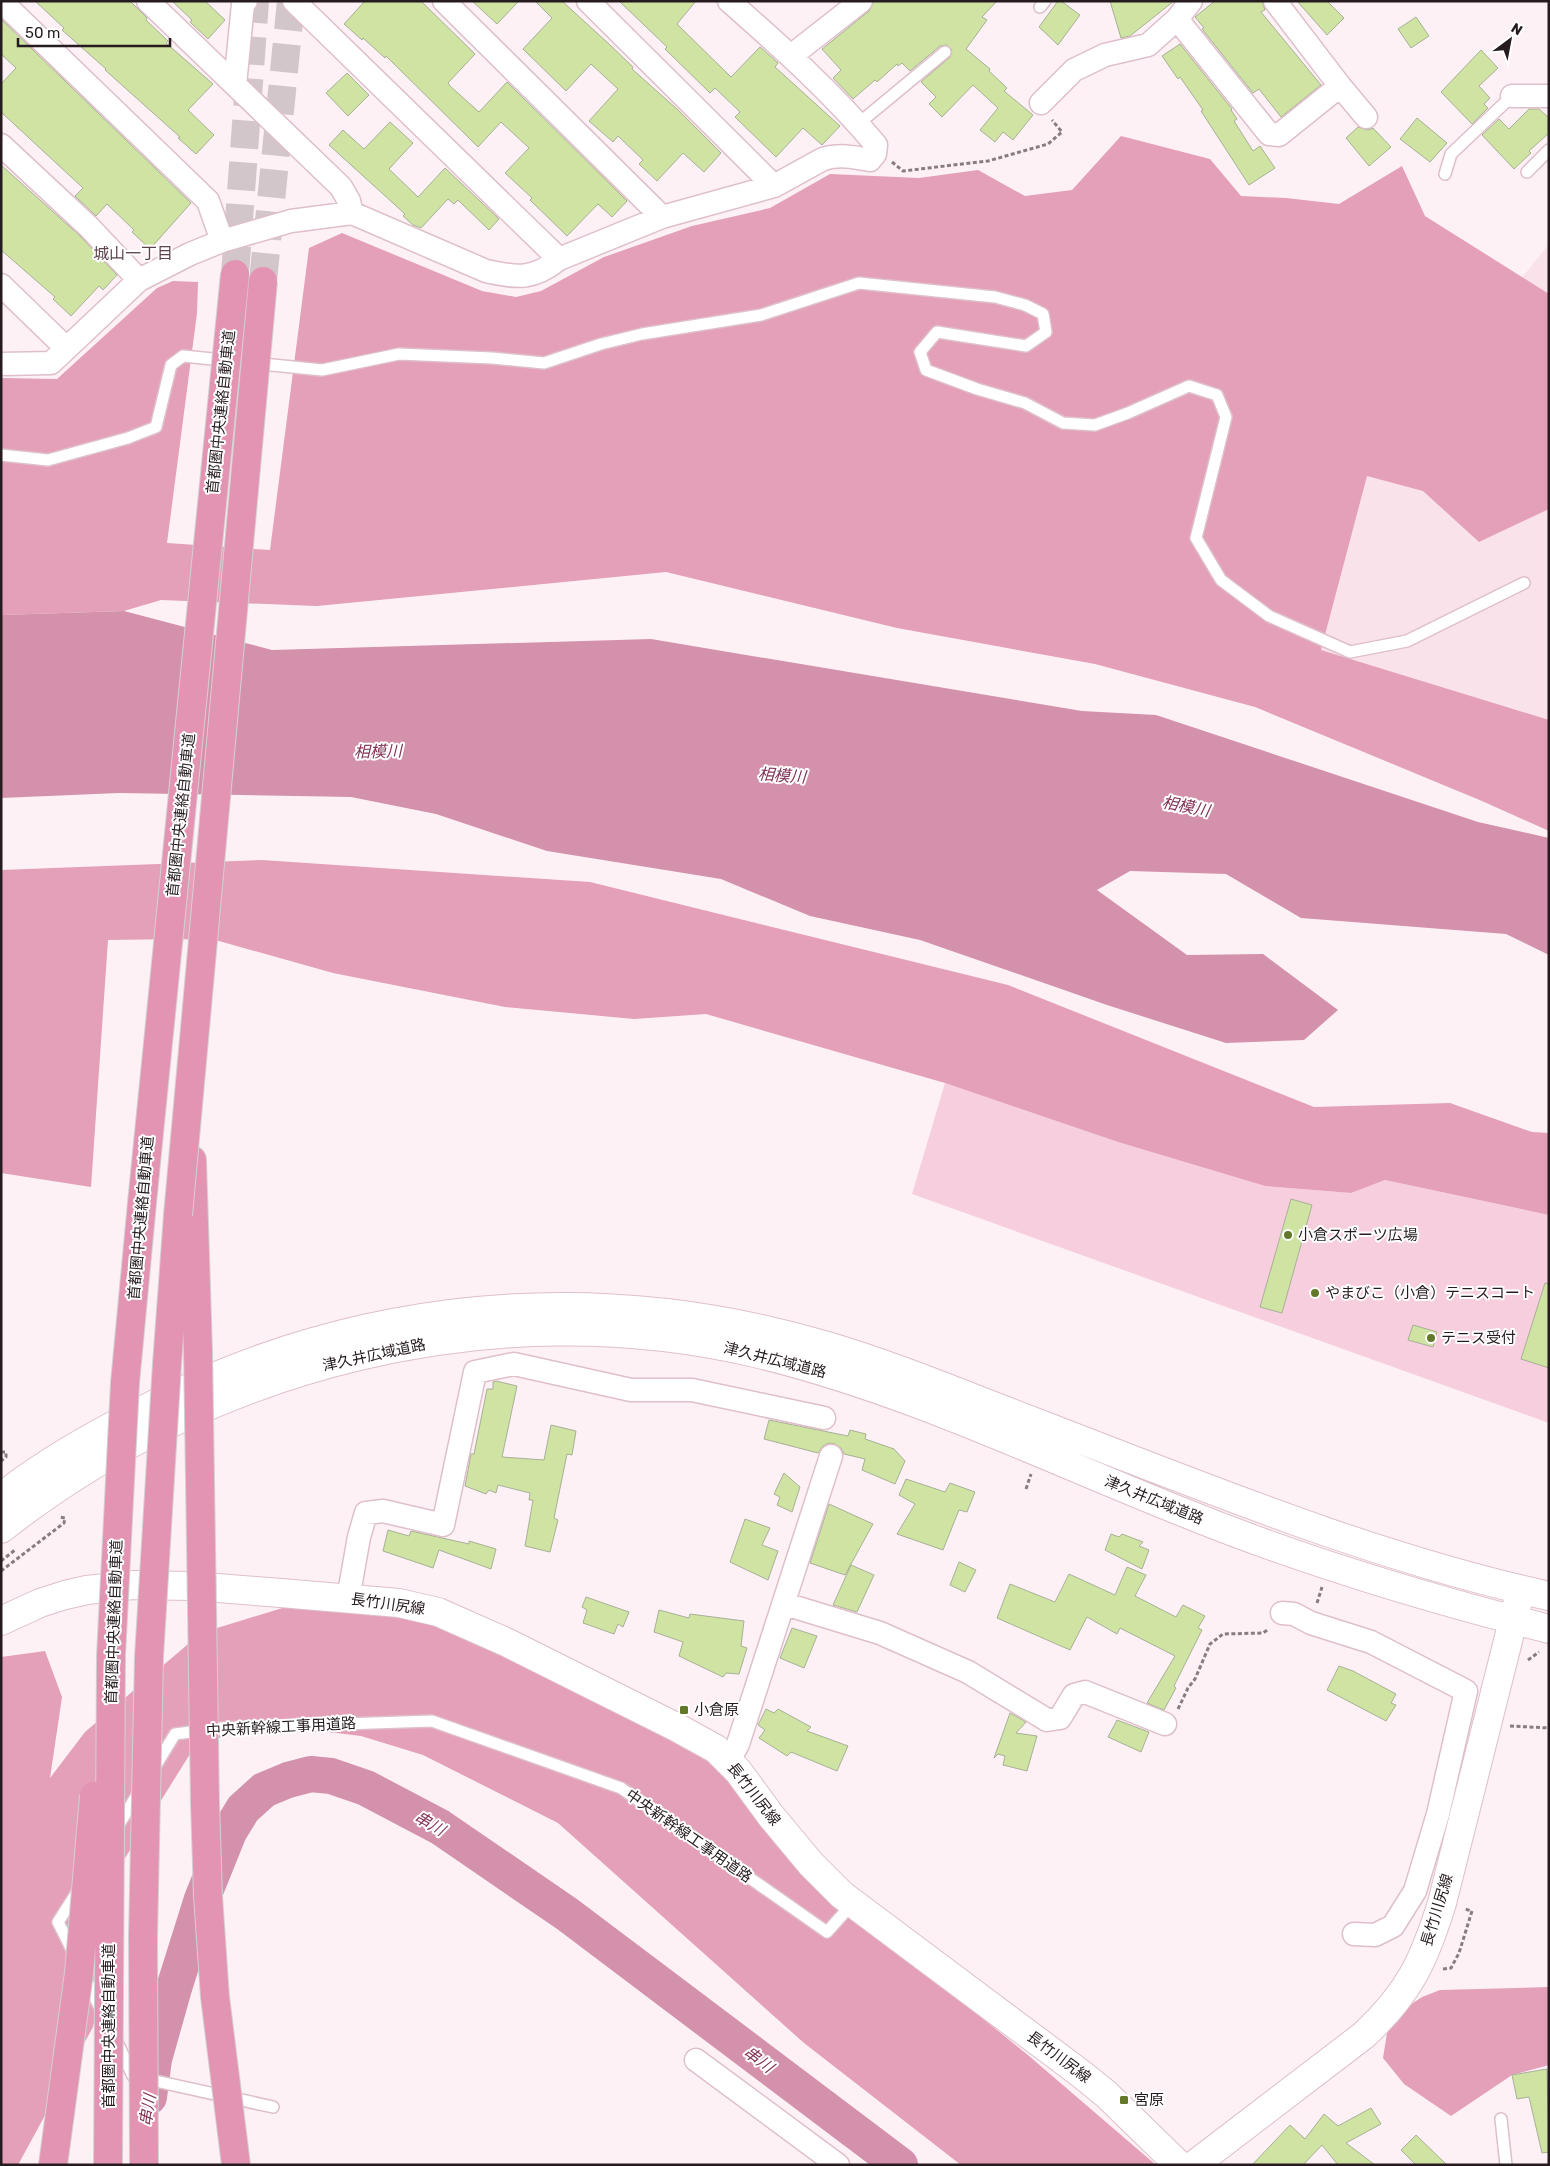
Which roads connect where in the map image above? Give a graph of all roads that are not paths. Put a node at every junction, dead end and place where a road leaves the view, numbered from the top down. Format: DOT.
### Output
graph roads {
  1 [pos="1,1"];
  2 [pos="148,1"];
  3 [pos="246,1"];
  4 [pos="294,1"];
  5 [pos="444,1"];
  6 [pos="588,1"];
  7 [pos="730,1"];
  8 [pos="861,1"];
  9 [pos="1275,1"];
  10 [pos="1188,6"];
  11 [pos="946,52"];
  12 [pos="791,56"];
  13 [pos="235,85"];
  14 [pos="1340,86"];
  15 [pos="1512,96"];
  16 [pos="1549,96"];
  17 [pos="1041,103"];
  18 [pos="1366,117"];
  19 [pos="858,124"];
  20 [pos="1,145"];
  21 [pos="1549,150"];
  22 [pos="1527,172"];
  23 [pos="1445,174"];
  24 [pos="774,186"];
  25 [pos="352,213"];
  26 [pos="662,217"];
  27 [pos="222,241"];
  28 [pos="559,259"];
  29 [pos="235,274"];
  30 [pos="139,280"];
  31 [pos="263,281"];
  32 [pos="1,285"];
  33 [pos="66,348"];
  34 [pos="1,364"];
  35 [pos="1,455"];
  36 [pos="1524,583"];
  37 [pos="186,1219"];
  38 [pos="824,1418"];
  39 [pos="831,1456"];
  40 [pos="1,1497"];
  41 [pos="12,1537"];
  42 [pos="1521,1590"];
  43 [pos="1549,1596"];
  44 [pos="348,1599"];
  45 [pos="785,1604"];
  46 [pos="1282,1613"];
  47 [pos="1514,1620"];
  48 [pos="1,1621"];
  49 [pos="1549,1629"];
  50 [pos="111,1656"];
  51 [pos="1164,1724"];
  52 [pos="728,1760"];
  53 [pos="1450,1818"];
  54 [pos="852,1904"];
  55 [pos="1354,1934"];
  56 [pos="696,2060"];
  57 [pos="272,2107"];
  58 [pos="1501,2119"];
  59 [pos="53,2165"];
  60 [pos="108,2165"];
  61 [pos="144,2165"];
  62 [pos="236,2165"];
  63 [pos="838,2165"];
  64 [pos="1179,2165"];
  65 [pos="1194,2165"];
  66 [pos="1506,2165"];
  1 -- 27 [label="street"];
  2 -- 13 [label="street"];
  3 -- 13 [label="street"];
  4 -- 28 [label="street"];
  5 -- 26 [label="street"];
  6 -- 24 [label="street"];
  7 -- 12 [label="street"];
  8 -- 12 [label="street"];
  9 -- 14 [label="street"];
  10 -- 14 [label="street"];
  10 -- 17 [label="street"];
  11 -- 19 [label="lane"];
  12 -- 19 [label="street"];
  13 -- 25 [label="street"];
  14 -- 18 [label="street"];
  15 -- 16 [label="street"];
  15 -- 23 [label="lane"];
  19 -- 24 [label="street"];
  20 -- 30 [label="street"];
  21 -- 22 [label="lane"];
  24 -- 26 [label="street"];
  25 -- 27 [label="street"];
  25 -- 28 [label="street"];
  26 -- 28 [label="street"];
  27 -- 30 [label="street"];
  29 -- 50 [label="highway, 首都圏中央連絡自動車道, bridge"];
  30 -- 33 [label="street"];
  31 -- 37 [label="highway, 首都圏中央連絡自動車道, bridge"];
  32 -- 33 [label="street"];
  33 -- 34 [label="street"];
  35 -- 36 [label="lane"];
  37 -- 61 [label="highway, 首都圏中央連絡自動車道, bridge"];
  37 -- 62 [label="highway, bridge"];
  38 -- 44 [label="street"];
  39 -- 45 [label="street"];
  40 -- 42 [label="main road, 津久井広域道路"];
  41 -- 47 [label="main road, 津久井広域道路"];
  42 -- 43 [label="main road, 津久井広域道路"];
  42 -- 47 [label="main road, 長竹川尻線"];
  44 -- 48 [label="main road, 長竹川尻線"];
  44 -- 52 [label="main road, 長竹川尻線"];
  45 -- 51 [label="street"];
  45 -- 52 [label="street"];
  46 -- 53 [label="street"];
  47 -- 49 [label="main road, 津久井広域道路"];
  47 -- 53 [label="main road, 長竹川尻線"];
  50 -- 59 [label="highway, bridge"];
  50 -- 60 [label="highway, 首都圏中央連絡自動車道, bridge"];
  52 -- 54 [label="main road, 長竹川尻線"];
  53 -- 55 [label="street"];
  53 -- 65 [label="main road, 長竹川尻線"];
  54 -- 57 [label="lane, 中央新幹線工事用道路"];
  54 -- 64 [label="main road, 長竹川尻線"];
  56 -- 63 [label="street"];
  58 -- 66 [label="lane"];
}
